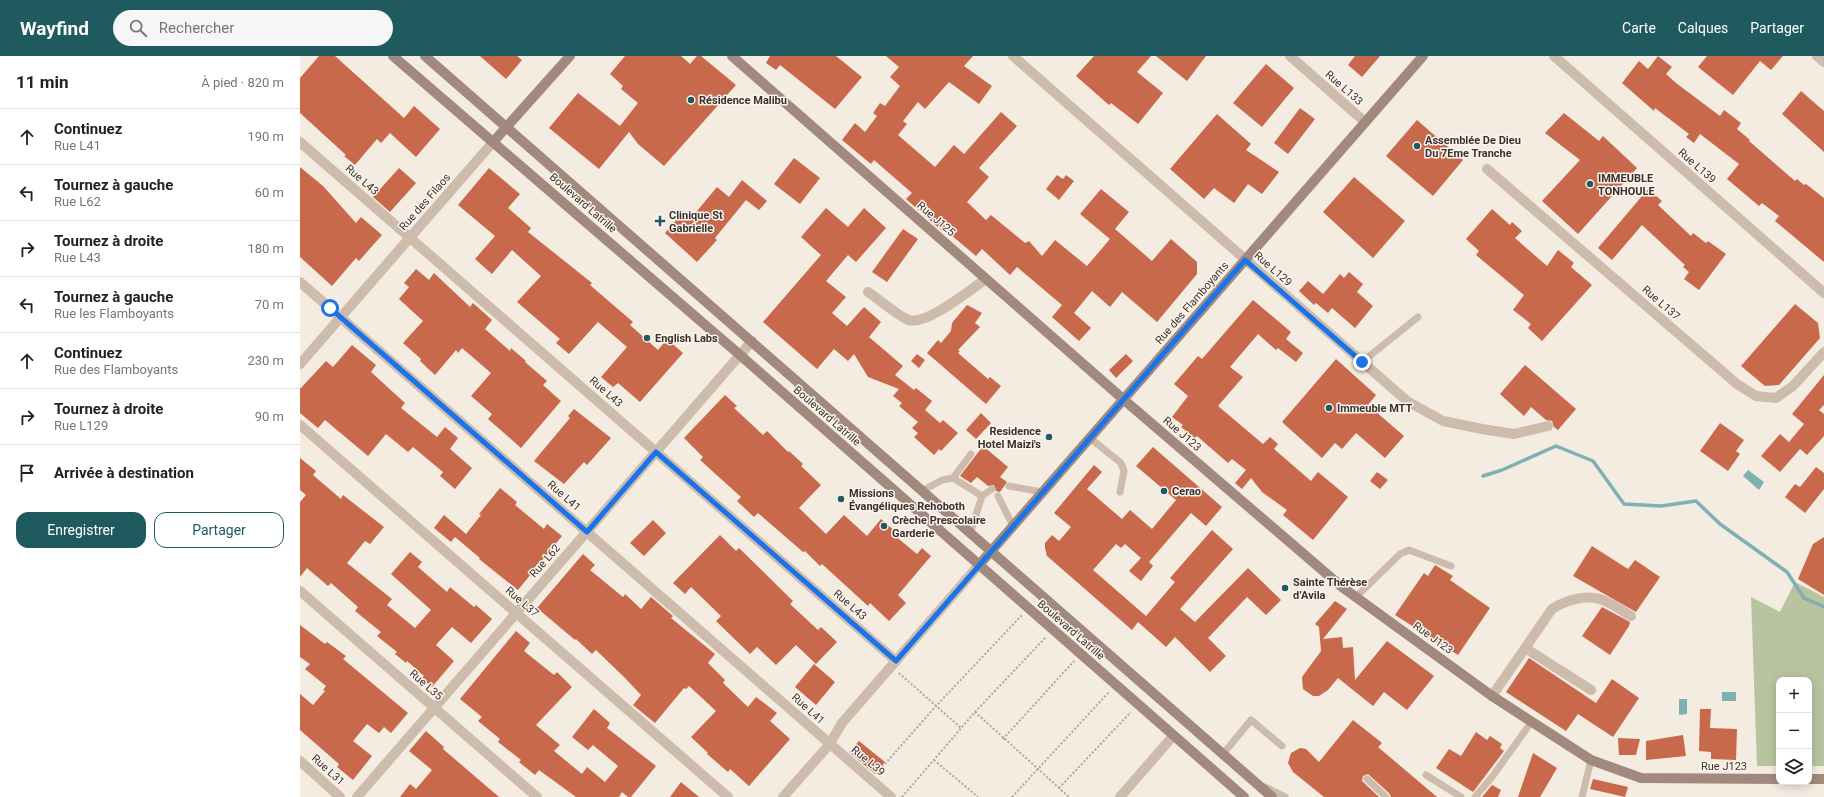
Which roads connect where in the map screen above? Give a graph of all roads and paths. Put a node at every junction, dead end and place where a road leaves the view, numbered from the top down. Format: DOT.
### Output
graph roads {
  1 [pos="393,56"];
  2 [pos="425,56"];
  3 [pos="570,56"];
  4 [pos="732,56"];
  5 [pos="1013,56"];
  6 [pos="1290,56"];
  7 [pos="1423,56"];
  8 [pos="1554,56"];
  9 [pos="1817,56"];
  10 [pos="1824,62"];
  11 [pos="1365,122"];
  12 [pos="507,126"];
  13 [pos="494,141"];
  14 [pos="300,142"];
  15 [pos="1486,169"];
  16 [pos="410,238"];
  17 [pos="1245,260"];
  18 [pos="986,279"];
  19 [pos="300,282"];
  20 [pos="868,292"];
  21 [pos="1824,293"];
  22 [pos="341,317"];
  23 [pos="1418,317"];
  24 [pos="752,341"];
  25 [pos="1824,352"];
  26 [pos="740,355"];
  27 [pos="1362,362"];
  28 [pos="300,364"];
  29 [pos="1124,399"];
  30 [pos="300,425"];
  31 [pos="1548,426"];
  32 [pos="1090,438"];
  33 [pos="656,452"];
  34 [pos="971,454"];
  35 [pos="953,478"];
  36 [pos="1009,486"];
  37 [pos="992,488"];
  38 [pos="922,491"];
  39 [pos="1042,492"];
  40 [pos="1120,492"];
  41 [pos="982,496"];
  42 [pos="998,496"];
  43 [pos="1013,526"];
  44 [pos="587,532"];
  45 [pos="970,534"];
  46 [pos="991,552"];
  47 [pos="979,565"];
  48 [pos="1451,566"];
  49 [pos="300,591"];
  50 [pos="1356,597"];
  51 [pos="1028,609"];
  52 [pos="516,613"];
  53 [pos="1631,616"];
  54 [pos="1052,630"];
  55 [pos="1525,648"];
  56 [pos="1080,655"];
  57 [pos="894,663"];
  58 [pos="1115,685"];
  59 [pos="1591,690"];
  60 [pos="1492,696"];
  61 [pos="1138,705"];
  62 [pos="936,706"];
  63 [pos="434,708"];
  64 [pos="975,712"];
  65 [pos="1532,721"];
  66 [pos="961,728"];
  67 [pos="1173,736"];
  68 [pos="1003,739"];
  69 [pos="829,745"];
  70 [pos="1282,746"];
  71 [pos="1223,754"];
  72 [pos="934,760"];
  73 [pos="1591,760"];
  74 [pos="300,761"];
  75 [pos="1036,769"];
  76 [pos="1426,775"];
  77 [pos="1367,779"];
  78 [pos="1776,779"];
  79 [pos="1812,779"];
  80 [pos="1824,779"];
  81 [pos="871,780"];
  82 [pos="1257,783"];
  83 [pos="1059,788"];
  84 [pos="1243,796"];
  85 [pos="340,797"];
  86 [pos="357,797"];
  87 [pos="537,797"];
  88 [pos="728,797"];
  89 [pos="783,797"];
  90 [pos="891,797"];
  91 [pos="902,797"];
  92 [pos="978,797"];
  93 [pos="1012,797"];
  94 [pos="1069,797"];
  95 [pos="1120,797"];
  96 [pos="1272,797"];
  97 [pos="1284,797"];
  98 [pos="1386,797"];
  99 [pos="1461,797"];
  100 [pos="1475,797"];
  101 [pos="1582,797"];
  1 -- 13 [label="main road, Boulevard Latrille"];
  2 -- 12 [label="main road, Boulevard Latrille"];
  3 -- 12 [label="main road, Rue des Filaos"];
  4 -- 18 [label="main road, Rue J125"];
  5 -- 17 [label="street, Rue L129"];
  6 -- 11 [label="street, Rue L133"];
  7 -- 11 [label="main road, Rue des Flamboyants"];
  8 -- 21 [label="street, Rue L139"];
  9 -- 10 [label="street"];
  11 -- 17 [label="main road, Rue des Flamboyants"];
  12 -- 13 [label="main road, Rue des Filaos"];
  12 -- 24 [label="main road, Boulevard Latrille"];
  13 -- 16 [label="street, Rue des Filaos"];
  13 -- 26 [label="main road, Boulevard Latrille"];
  14 -- 16 [label="street, Rue L43"];
  15 -- 25 [label="street, Rue L137"];
  16 -- 22 [label="street, Rue des Filaos"];
  16 -- 33 [label="street, Rue L43"];
  17 -- 27 [label="street, Rue L129"];
  17 -- 29 [label="main road, Rue des Flamboyants"];
  18 -- 20 [label="street"];
  18 -- 29 [label="main road, Rue J125"];
  19 -- 22 [label="street, Rue L41"];
  22 -- 28 [label="street, Rue des Filaos"];
  22 -- 44 [label="street, Rue L41"];
  23 -- 27 [label="lane"];
  24 -- 26 [label="street, Rue L62"];
  24 -- 38 [label="main road, Boulevard Latrille"];
  26 -- 33 [label="street, Rue L62"];
  26 -- 47 [label="main road, Boulevard Latrille"];
  27 -- 31 [label="street, Rue L129"];
  29 -- 32 [label="main road, Rue des Flamboyants"];
  29 -- 50 [label="main road, Rue J123"];
  30 -- 52 [label="street, Rue L37"];
  32 -- 39 [label="main road, Rue des Flamboyants"];
  32 -- 40 [label="lane"];
  33 -- 44 [label="street, Rue L62"];
  33 -- 57 [label="street, Rue L43"];
  34 -- 35 [label="lane"];
  35 -- 38 [label="lane"];
  35 -- 41 [label="lane"];
  36 -- 39 [label="lane"];
  37 -- 41 [label="lane"];
  38 -- 45 [label="main road, Boulevard Latrille"];
  39 -- 43 [label="main road, Rue des Flamboyants"];
  41 -- 45 [label="lane"];
  42 -- 43 [label="lane"];
  43 -- 46 [label="main road, Rue des Flamboyants"];
  44 -- 52 [label="street, Rue L62"];
  44 -- 69 [label="street, Rue L41"];
  45 -- 46 [label="main road, Boulevard Latrille"];
  46 -- 47 [label="main road, Rue des Flamboyants"];
  46 -- 71 [label="main road, Boulevard Latrille"];
  47 -- 51 [label="main road, Boulevard Latrille"];
  47 -- 57 [label="street"];
  48 -- 50 [label="lane"];
  49 -- 63 [label="street, Rue L35"];
  50 -- 60 [label="main road, Rue J123"];
  51 -- 54 [label="main road, Boulevard Latrille"];
  51 -- 62 [label="path"];
  52 -- 63 [label="street, Rue L62"];
  52 -- 88 [label="street, Rue L37"];
  53 -- 55 [label="street"];
  54 -- 56 [label="main road, Boulevard Latrille"];
  54 -- 64 [label="path"];
  55 -- 59 [label="street"];
  55 -- 60 [label="street"];
  56 -- 58 [label="main road, Boulevard Latrille"];
  56 -- 68 [label="path"];
  57 -- 62 [label="path"];
  57 -- 69 [label="street"];
  58 -- 61 [label="main road, Boulevard Latrille"];
  58 -- 75 [label="path"];
  60 -- 65 [label="main road, Rue J123"];
  61 -- 67 [label="main road, Boulevard Latrille"];
  61 -- 83 [label="path"];
  62 -- 66 [label="path"];
  62 -- 81 [label="path"];
  63 -- 86 [label="street, Rue L62"];
  63 -- 87 [label="street, Rue L35"];
  64 -- 66 [label="path"];
  64 -- 68 [label="path"];
  65 -- 73 [label="main road, Rue J123"];
  65 -- 100 [label="lane"];
  66 -- 72 [label="path"];
  67 -- 84 [label="main road, Boulevard Latrille"];
  67 -- 95 [label="street"];
  68 -- 75 [label="path"];
  69 -- 81 [label="street, Rue L39"];
  69 -- 89 [label="street"];
  70 -- 71 [label="lane"];
  71 -- 82 [label="main road, Boulevard Latrille"];
  72 -- 91 [label="path"];
  72 -- 92 [label="path"];
  73 -- 78 [label="main road, Rue J123"];
  73 -- 101 [label="lane"];
  74 -- 85 [label="street, Rue L31"];
  75 -- 83 [label="path"];
  75 -- 93 [label="path"];
  76 -- 99 [label="lane"];
  77 -- 98 [label="lane"];
  79 -- 80 [label="main road"];
  81 -- 90 [label="street, Rue L39"];
  82 -- 96 [label="main road, Boulevard Latrille"];
  82 -- 97 [label="lane"];
  83 -- 94 [label="path"];
}
